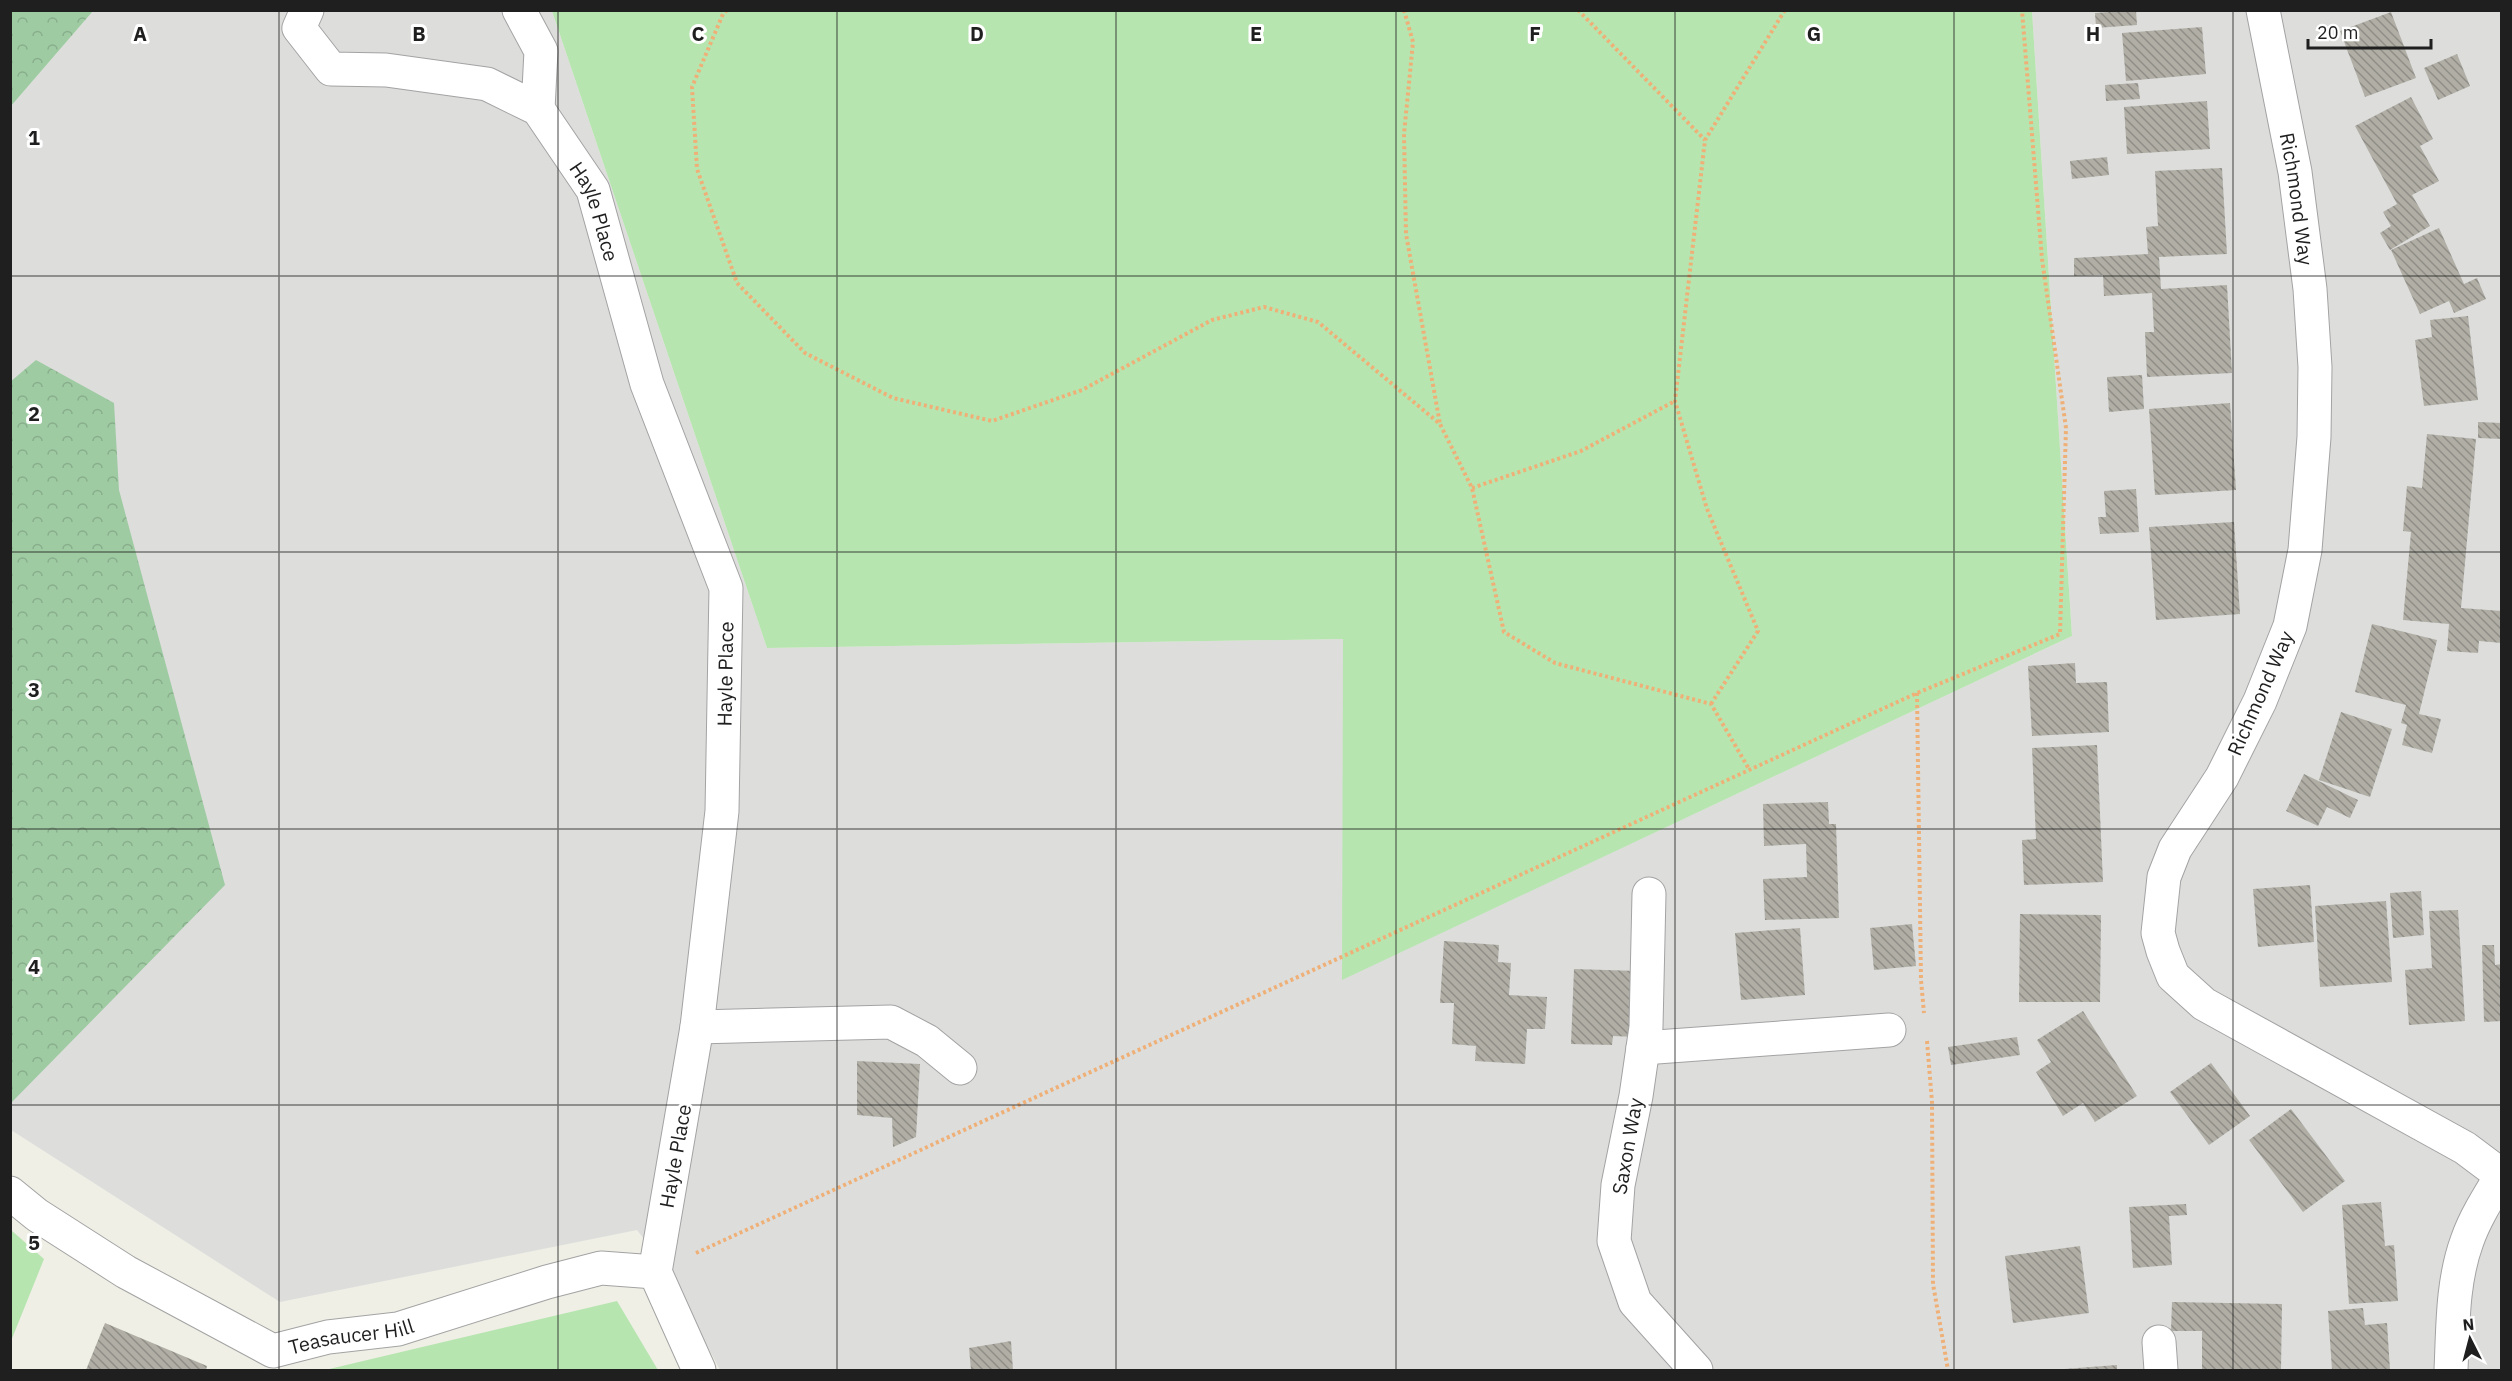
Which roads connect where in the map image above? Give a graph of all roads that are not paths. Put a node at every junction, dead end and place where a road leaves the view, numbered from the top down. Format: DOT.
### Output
graph roads {
  1 [pos="307,10"];
  2 [pos="519,10"];
  3 [pos="2263,10"];
  4 [pos="538,109"];
  5 [pos="1649,894"];
  6 [pos="697,1027"];
  7 [pos="1889,1030"];
  8 [pos="1642,1048"];
  9 [pos="960,1068"];
  10 [pos="2501,1175"];
  11 [pos="10,1193"];
  12 [pos="655,1272"];
  13 [pos="699,1371"];
  14 [pos="1696,1371"];
  15 [pos="2451,1371"];
  1 -- 4 [label="street, Hayle Place"];
  2 -- 4 [label="street"];
  3 -- 10 [label="street, Richmond Way"];
  4 -- 6 [label="street, Hayle Place"];
  5 -- 8 [label="street, Saxon Way"];
  6 -- 9 [label="street"];
  6 -- 12 [label="street, Hayle Place"];
  7 -- 8 [label="street"];
  8 -- 14 [label="street, Saxon Way"];
  10 -- 15 [label="street"];
  11 -- 12 [label="street, Teasaucer Hill"];
  12 -- 13 [label="street"];
}
